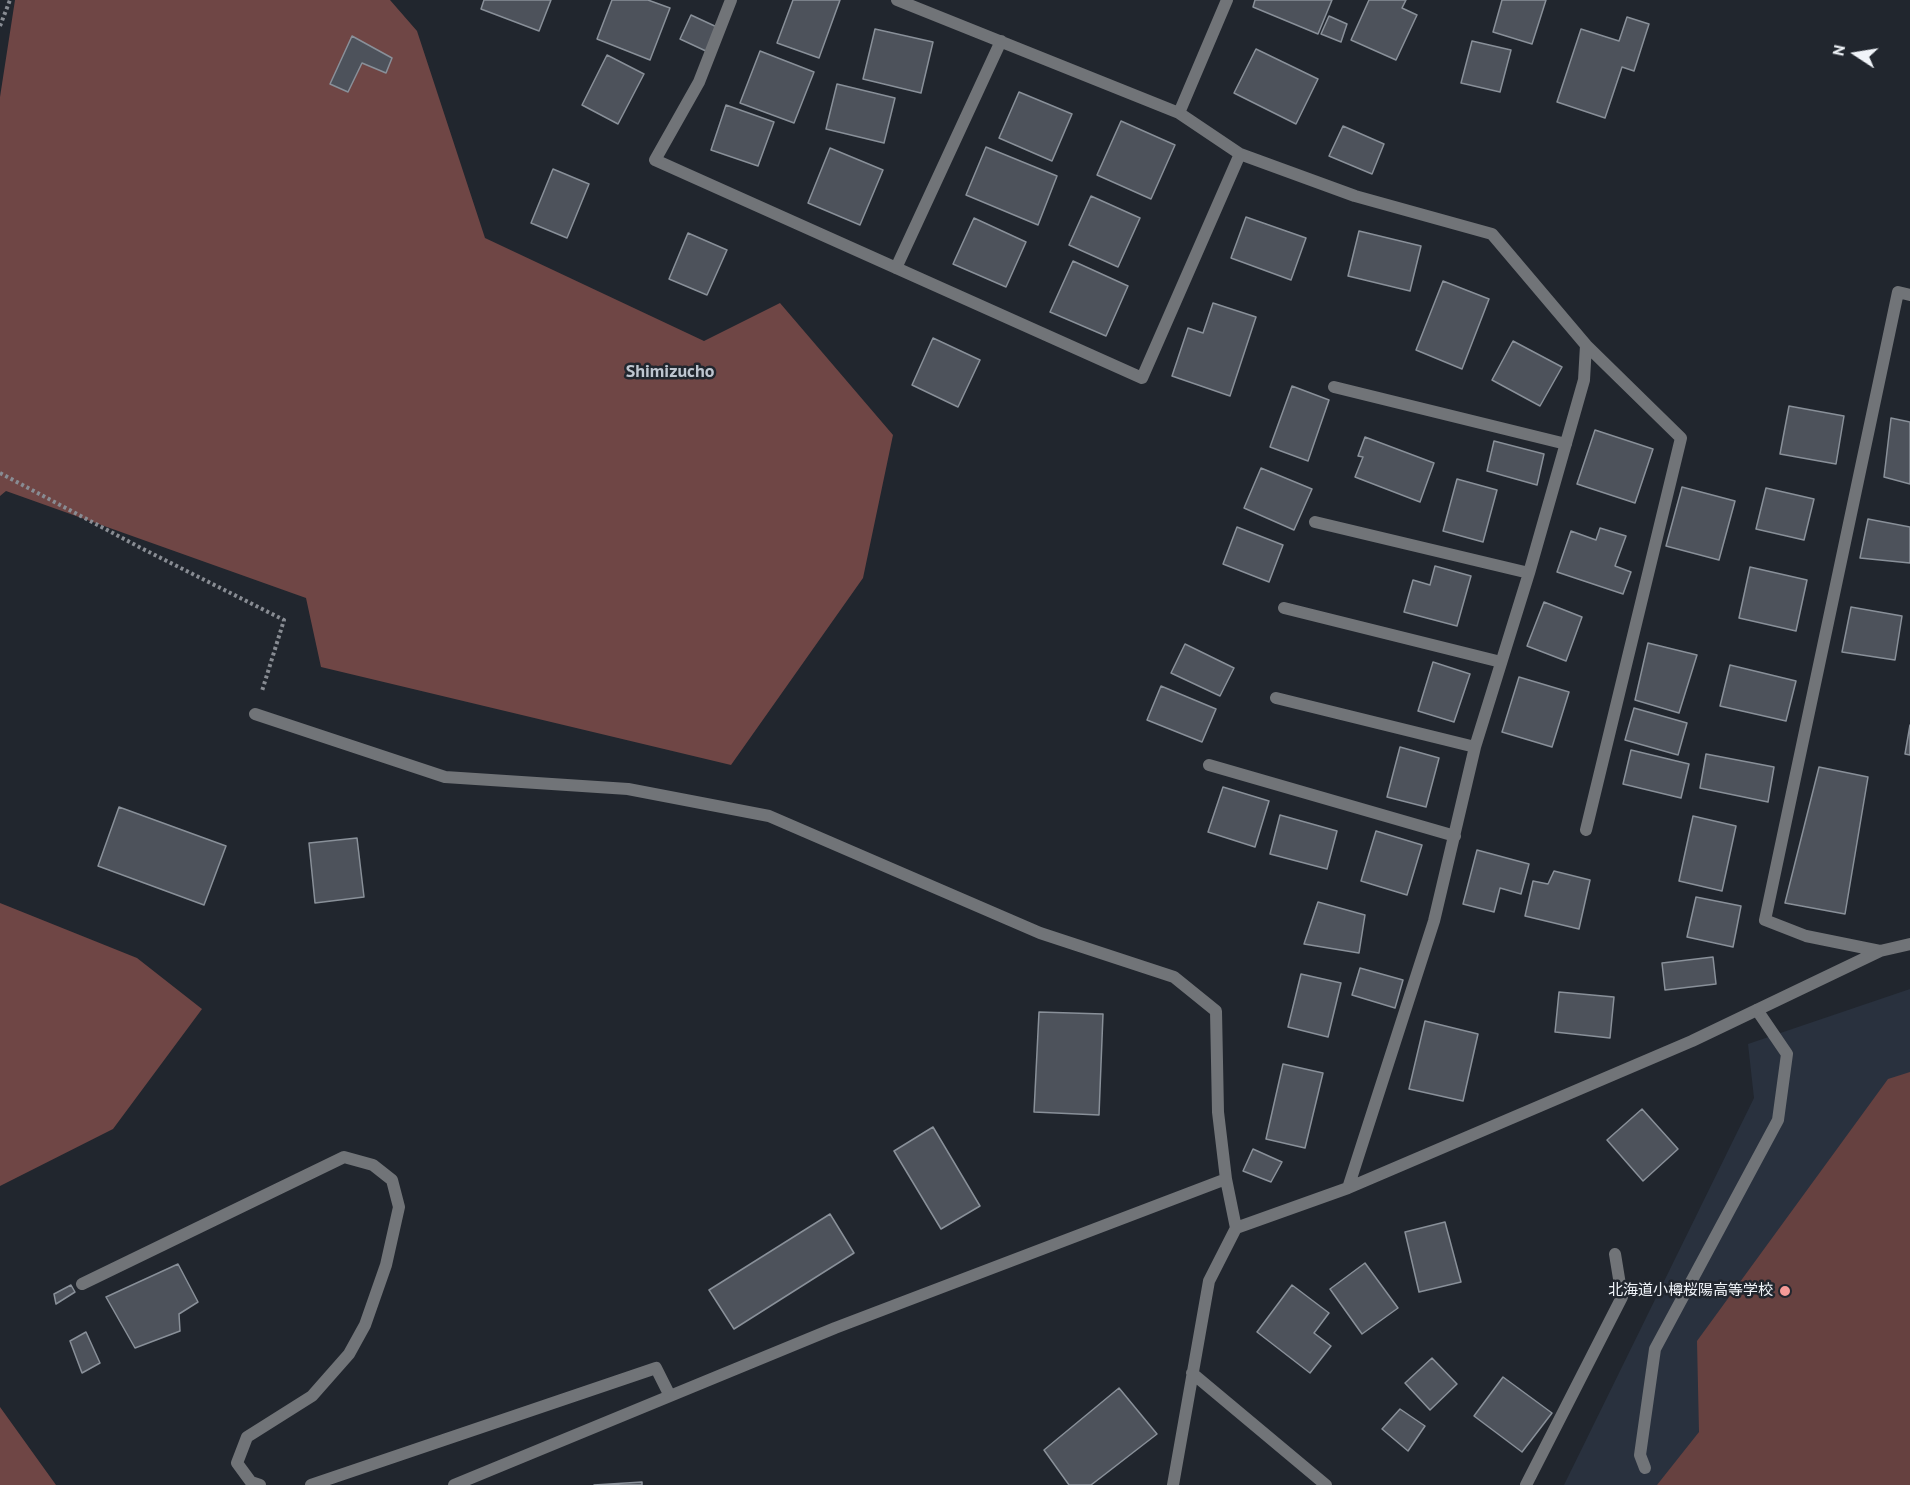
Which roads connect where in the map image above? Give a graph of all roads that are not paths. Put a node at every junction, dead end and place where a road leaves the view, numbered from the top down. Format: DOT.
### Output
graph roads {
  1 [pos="731,0"];
  2 [pos="897,0"];
  3 [pos="1227,0"];
  4 [pos="1002,41"];
  5 [pos="1179,112"];
  6 [pos="1239,154"];
  7 [pos="896,268"];
  8 [pos="1910,295"];
  9 [pos="1586,345"];
  10 [pos="1334,387"];
  11 [pos="1566,444"];
  12 [pos="1315,522"];
  13 [pos="1529,573"];
  14 [pos="1284,608"];
  15 [pos="1501,662"];
  16 [pos="1276,698"];
  17 [pos="255,714"];
  18 [pos="1474,747"];
  19 [pos="1209,765"];
  20 [pos="1586,830"];
  21 [pos="1455,836"];
  22 [pos="1910,944"];
  23 [pos="1880,951"];
  24 [pos="1757,1010"];
  25 [pos="1226,1179"];
  26 [pos="1348,1188"];
  27 [pos="1236,1228"];
  28 [pos="1615,1254"];
  29 [pos="82,1284"];
  30 [pos="1192,1373"];
  31 [pos="670,1396"];
  32 [pos="1645,1468"];
  33 [pos="261,1485"];
  34 [pos="311,1485"];
  35 [pos="454,1485"];
  36 [pos="1173,1485"];
  37 [pos="1326,1485"];
  38 [pos="1526,1485"];
  1 -- 7 [label="street"];
  2 -- 4 [label="street"];
  3 -- 5 [label="street"];
  4 -- 5 [label="street"];
  4 -- 7 [label="street"];
  5 -- 6 [label="street"];
  6 -- 7 [label="street"];
  6 -- 9 [label="street"];
  8 -- 23 [label="street"];
  9 -- 11 [label="street"];
  9 -- 20 [label="street"];
  10 -- 11 [label="street"];
  11 -- 13 [label="street"];
  12 -- 13 [label="street"];
  13 -- 15 [label="street"];
  14 -- 15 [label="street"];
  15 -- 18 [label="street"];
  16 -- 18 [label="street"];
  17 -- 25 [label="street"];
  18 -- 21 [label="street"];
  19 -- 21 [label="street"];
  21 -- 26 [label="street"];
  22 -- 23 [label="street"];
  23 -- 24 [label="street"];
  24 -- 26 [label="street"];
  24 -- 32 [label="street"];
  25 -- 27 [label="street"];
  25 -- 31 [label="street"];
  26 -- 27 [label="street"];
  27 -- 30 [label="street"];
  28 -- 38 [label="street"];
  29 -- 33 [label="street"];
  30 -- 36 [label="street"];
  30 -- 37 [label="street"];
  31 -- 34 [label="street"];
  31 -- 35 [label="street"];
}
